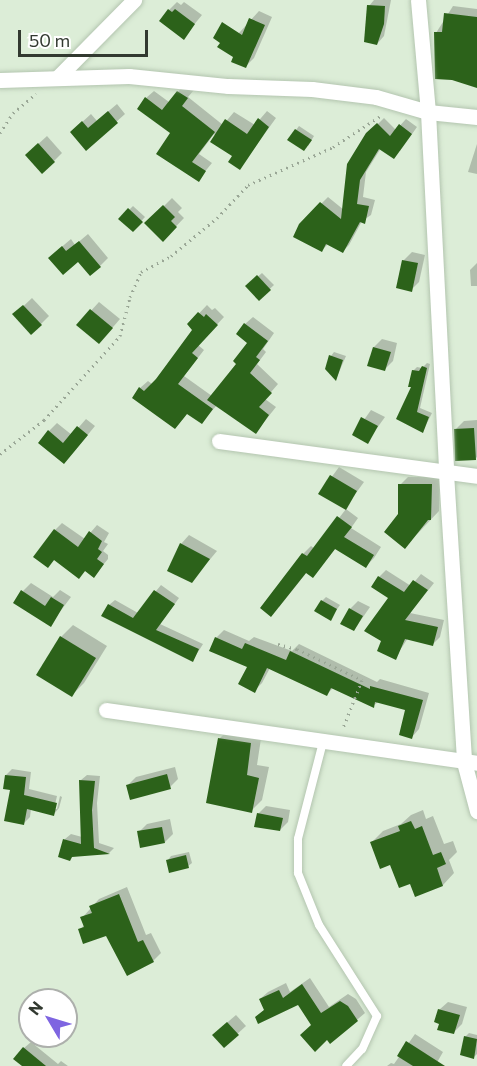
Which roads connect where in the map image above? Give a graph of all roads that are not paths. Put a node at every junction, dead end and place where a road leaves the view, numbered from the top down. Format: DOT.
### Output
graph roads {
  1 [pos="134,0"];
  2 [pos="418,0"];
  3 [pos="57,78"];
  4 [pos="0,80"];
  5 [pos="428,112"];
  6 [pos="477,117"];
  7 [pos="219,441"];
  8 [pos="446,473"];
  9 [pos="477,476"];
  10 [pos="105,710"];
  11 [pos="329,742"];
  12 [pos="470,763"];
  13 [pos="477,811"];
  14 [pos="346,1066"];
  1 -- 3 [label="street"];
  2 -- 5 [label="street"];
  3 -- 4 [label="street"];
  3 -- 5 [label="street"];
  5 -- 6 [label="street"];
  5 -- 8 [label="street"];
  7 -- 8 [label="street"];
  8 -- 9 [label="street"];
  8 -- 12 [label="street"];
  10 -- 11 [label="street"];
  11 -- 12 [label="street"];
  11 -- 14 [label="lane"];
  12 -- 13 [label="street"];
}
